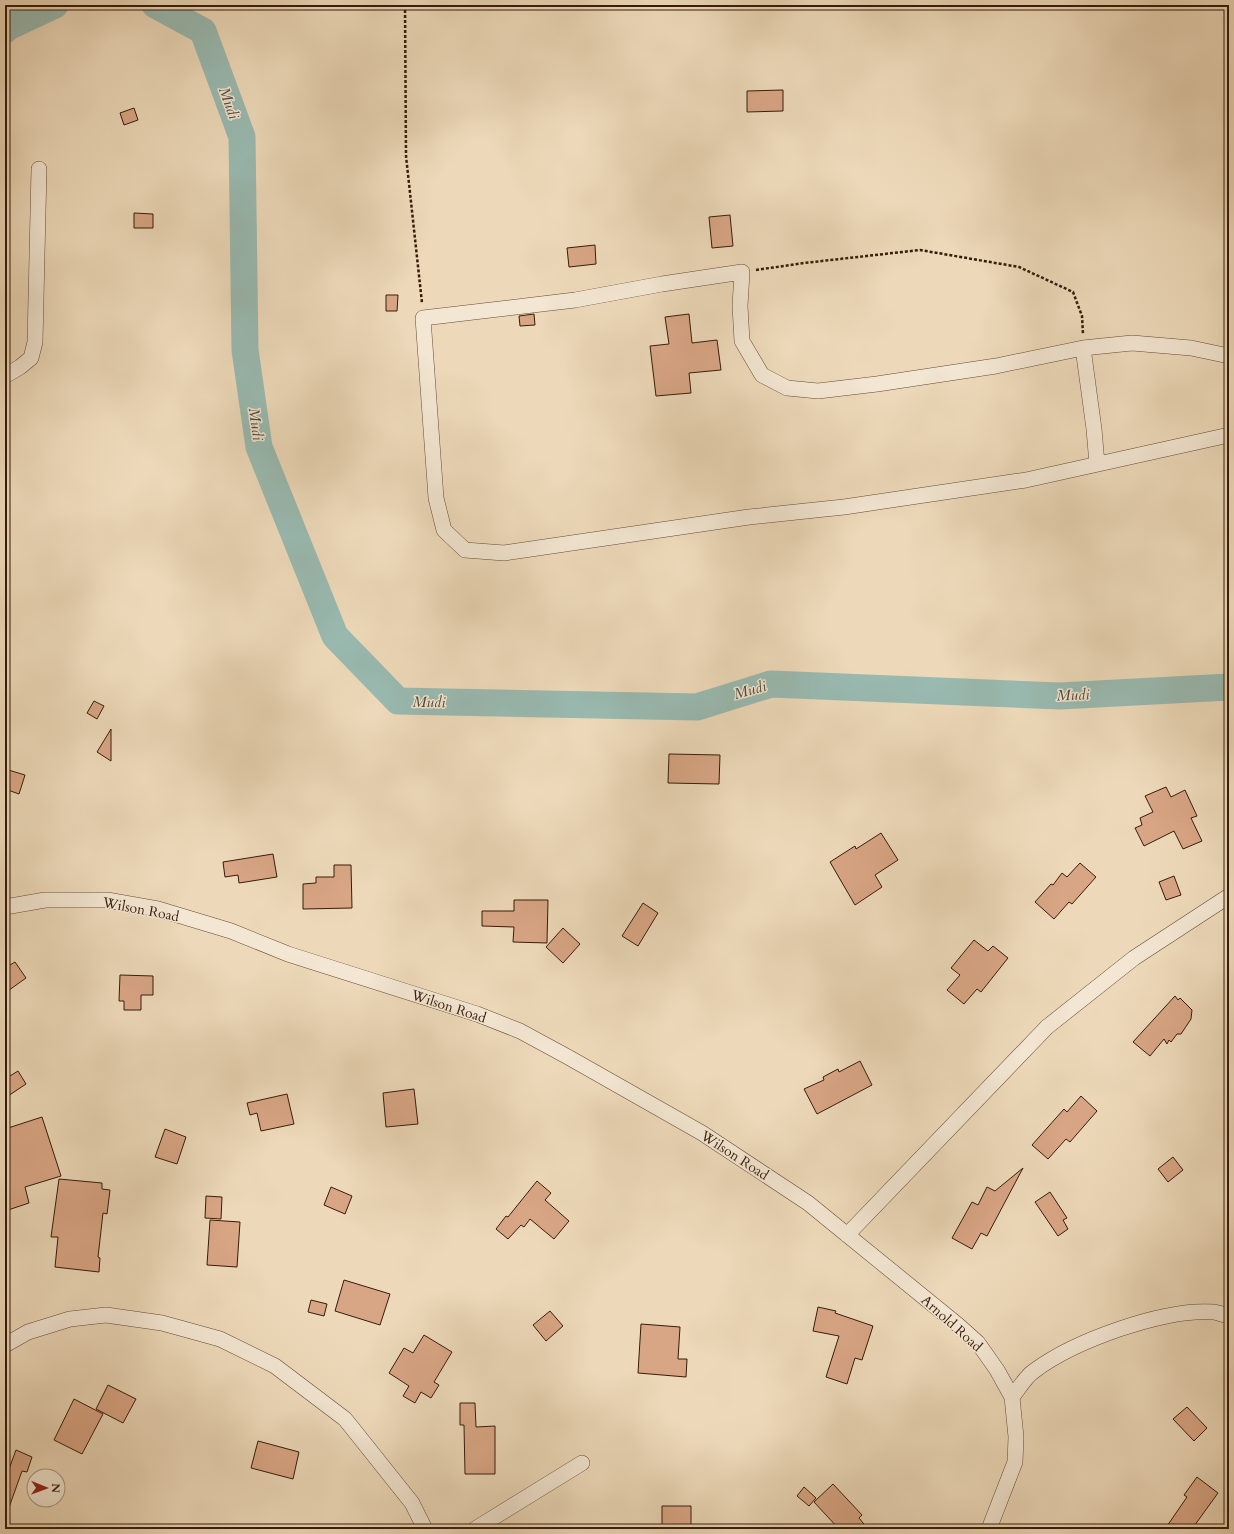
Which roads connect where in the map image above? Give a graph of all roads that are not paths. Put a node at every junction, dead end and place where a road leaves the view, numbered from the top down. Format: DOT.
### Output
graph roads {
  1 [pos="39,169"];
  2 [pos="1084,348"];
  3 [pos="1229,356"];
  4 [pos="5,376"];
  5 [pos="1229,435"];
  6 [pos="1097,464"];
  7 [pos="1229,896"];
  8 [pos="5,907"];
  9 [pos="847,1235"];
  10 [pos="1229,1316"];
  11 [pos="5,1345"];
  12 [pos="1012,1397"];
  13 [pos="582,1464"];
  14 [pos="425,1529"];
  15 [pos="475,1529"];
  16 [pos="989,1529"];
  1 -- 4 [label="street"];
  2 -- 3 [label="street"];
  2 -- 6 [label="street"];
  2 -- 6 [label="street"];
  5 -- 6 [label="street"];
  7 -- 9 [label="street"];
  8 -- 9 [label="street, Wilson Road"];
  9 -- 12 [label="street, Arnold Road"];
  10 -- 12 [label="street"];
  11 -- 14 [label="street"];
  12 -- 16 [label="street, Arnold Road"];
  13 -- 15 [label="street"];
}
